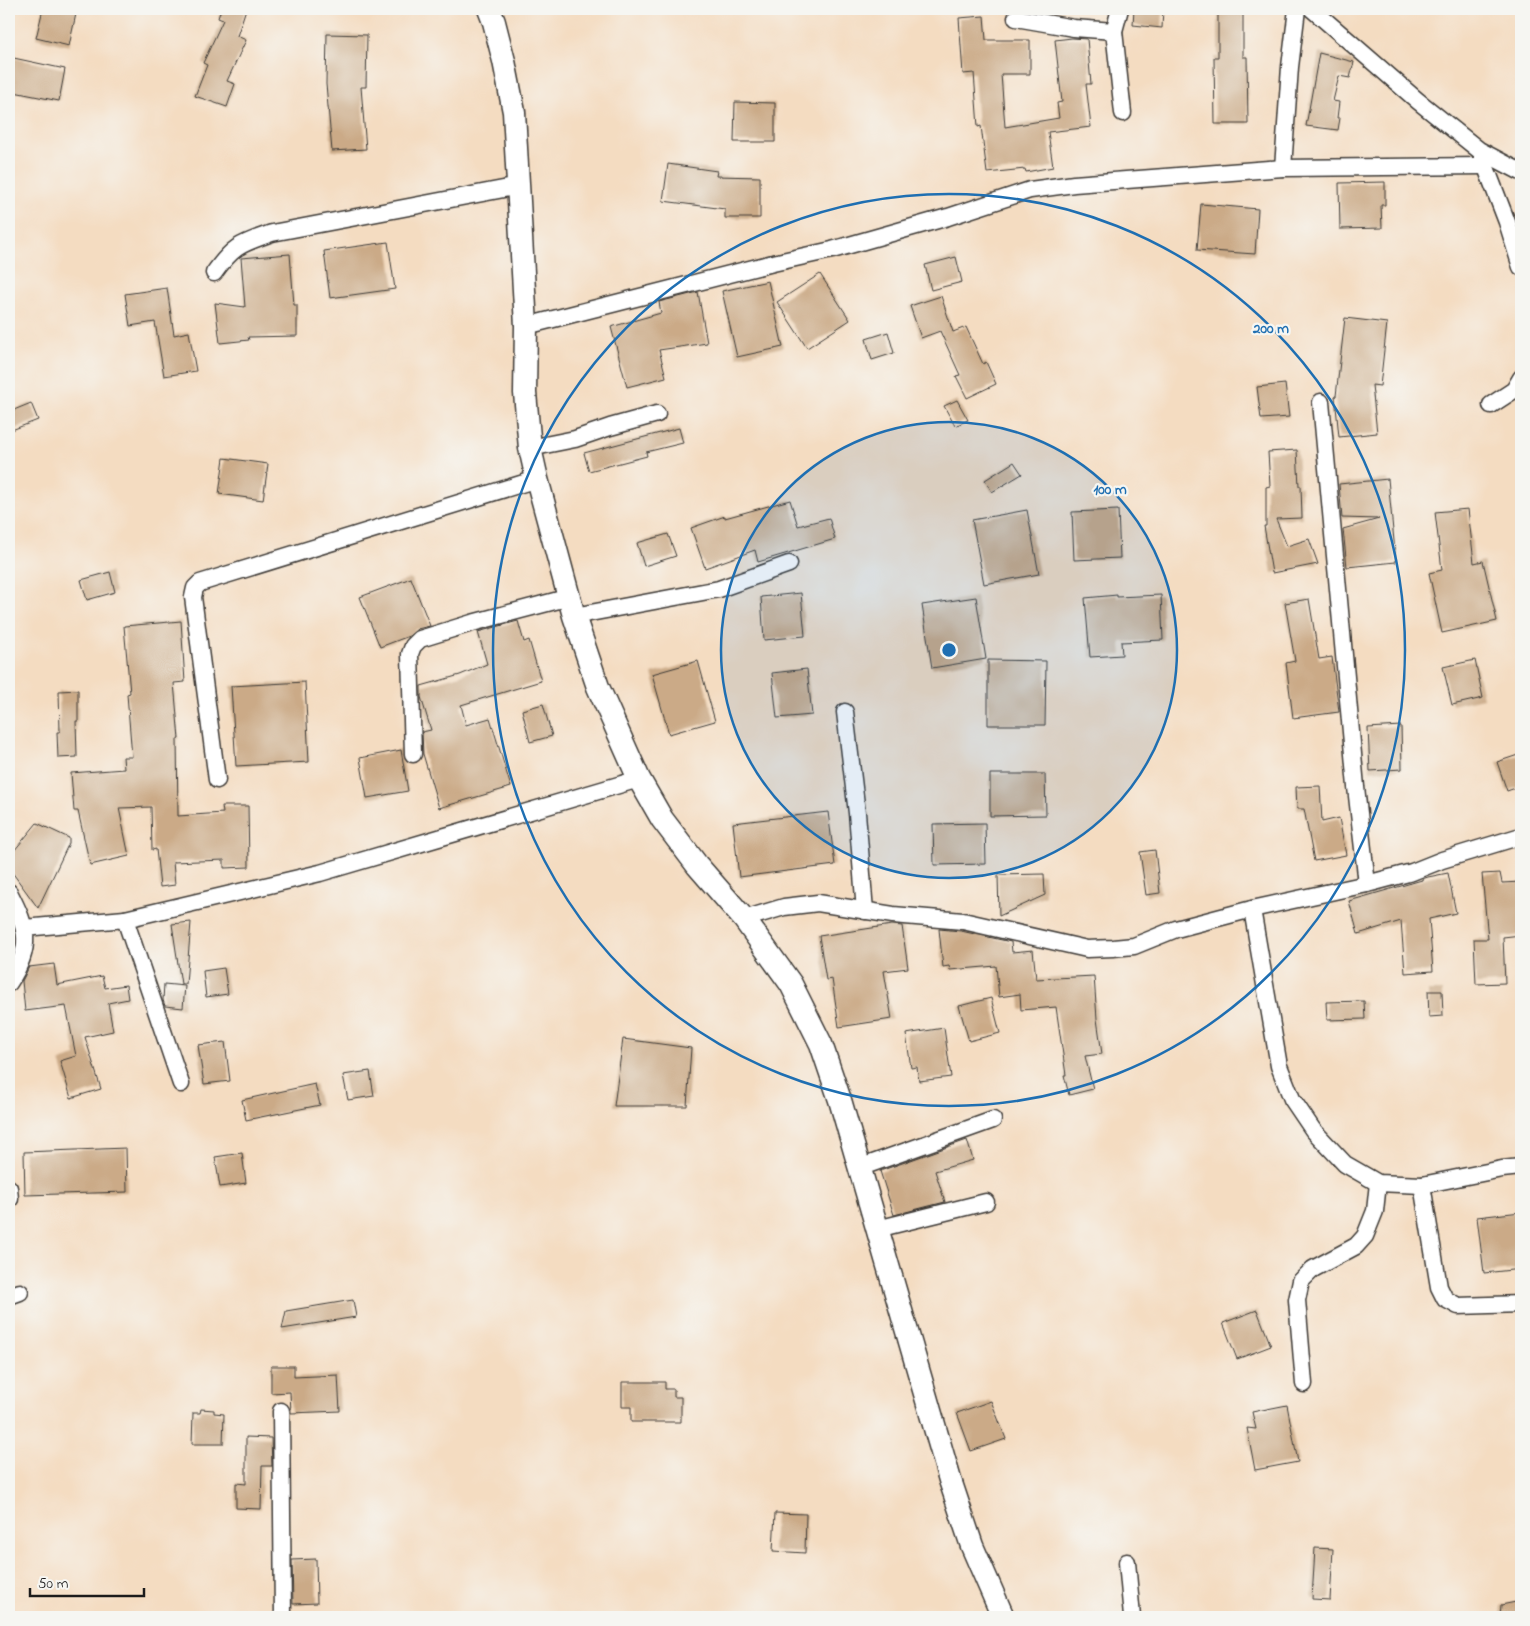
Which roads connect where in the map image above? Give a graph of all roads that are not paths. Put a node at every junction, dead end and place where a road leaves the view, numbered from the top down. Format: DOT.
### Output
graph roads {
  1 [pos="489,9"];
  2 [pos="1120,9"];
  3 [pos="1297,9"];
  4 [pos="1312,9"];
  5 [pos="1016,18"];
  6 [pos="1114,31"];
  7 [pos="1123,113"];
  8 [pos="1479,150"];
  9 [pos="1485,166"];
  10 [pos="1283,168"];
  11 [pos="1521,172"];
  12 [pos="519,186"];
  13 [pos="1521,267"];
  14 [pos="214,273"];
  15 [pos="526,326"];
  16 [pos="1521,378"];
  17 [pos="1321,402"];
  18 [pos="1491,405"];
  19 [pos="657,414"];
  20 [pos="530,448"];
  21 [pos="537,479"];
  22 [pos="789,564"];
  23 [pos="572,607"];
  24 [pos="845,712"];
  25 [pos="413,754"];
  26 [pos="639,778"];
  27 [pos="217,780"];
  28 [pos="1521,836"];
  29 [pos="1367,884"];
  30 [pos="9,892"];
  31 [pos="1252,908"];
  32 [pos="865,911"];
  33 [pos="125,919"];
  34 [pos="744,919"];
  35 [pos="24,928"];
  36 [pos="9,984"];
  37 [pos="181,1084"];
  38 [pos="992,1120"];
  39 [pos="1521,1167"];
  40 [pos="859,1168"];
  41 [pos="1378,1183"];
  42 [pos="1422,1185"];
  43 [pos="986,1202"];
  44 [pos="877,1229"];
  45 [pos="1521,1304"];
  46 [pos="1304,1384"];
  47 [pos="280,1411"];
  48 [pos="1127,1562"];
  49 [pos="283,1617"];
  50 [pos="1003,1617"];
  51 [pos="1132,1617"];
  1 -- 12 [label="street"];
  2 -- 6 [label="street"];
  3 -- 10 [label="street"];
  4 -- 8 [label="street"];
  5 -- 6 [label="street"];
  6 -- 7 [label="street"];
  8 -- 9 [label="street"];
  8 -- 11 [label="street"];
  9 -- 10 [label="street"];
  9 -- 13 [label="street"];
  10 -- 15 [label="street"];
  12 -- 14 [label="street"];
  12 -- 15 [label="street"];
  15 -- 20 [label="street"];
  16 -- 18 [label="street"];
  17 -- 29 [label="street"];
  19 -- 20 [label="street"];
  20 -- 21 [label="street"];
  21 -- 23 [label="street"];
  21 -- 27 [label="street"];
  22 -- 23 [label="street"];
  23 -- 25 [label="street"];
  23 -- 26 [label="street"];
  24 -- 32 [label="street"];
  26 -- 33 [label="street"];
  26 -- 34 [label="street"];
  28 -- 29 [label="street"];
  29 -- 31 [label="street"];
  30 -- 35 [label="street"];
  31 -- 32 [label="street"];
  31 -- 41 [label="street"];
  32 -- 34 [label="street"];
  33 -- 35 [label="street"];
  33 -- 37 [label="street"];
  34 -- 40 [label="street"];
  35 -- 36 [label="street"];
  38 -- 40 [label="street"];
  39 -- 42 [label="street"];
  40 -- 44 [label="street"];
  41 -- 42 [label="street"];
  41 -- 46 [label="street"];
  42 -- 45 [label="street"];
  43 -- 44 [label="street"];
  44 -- 50 [label="street"];
  47 -- 49 [label="street"];
  48 -- 51 [label="street"];
}
